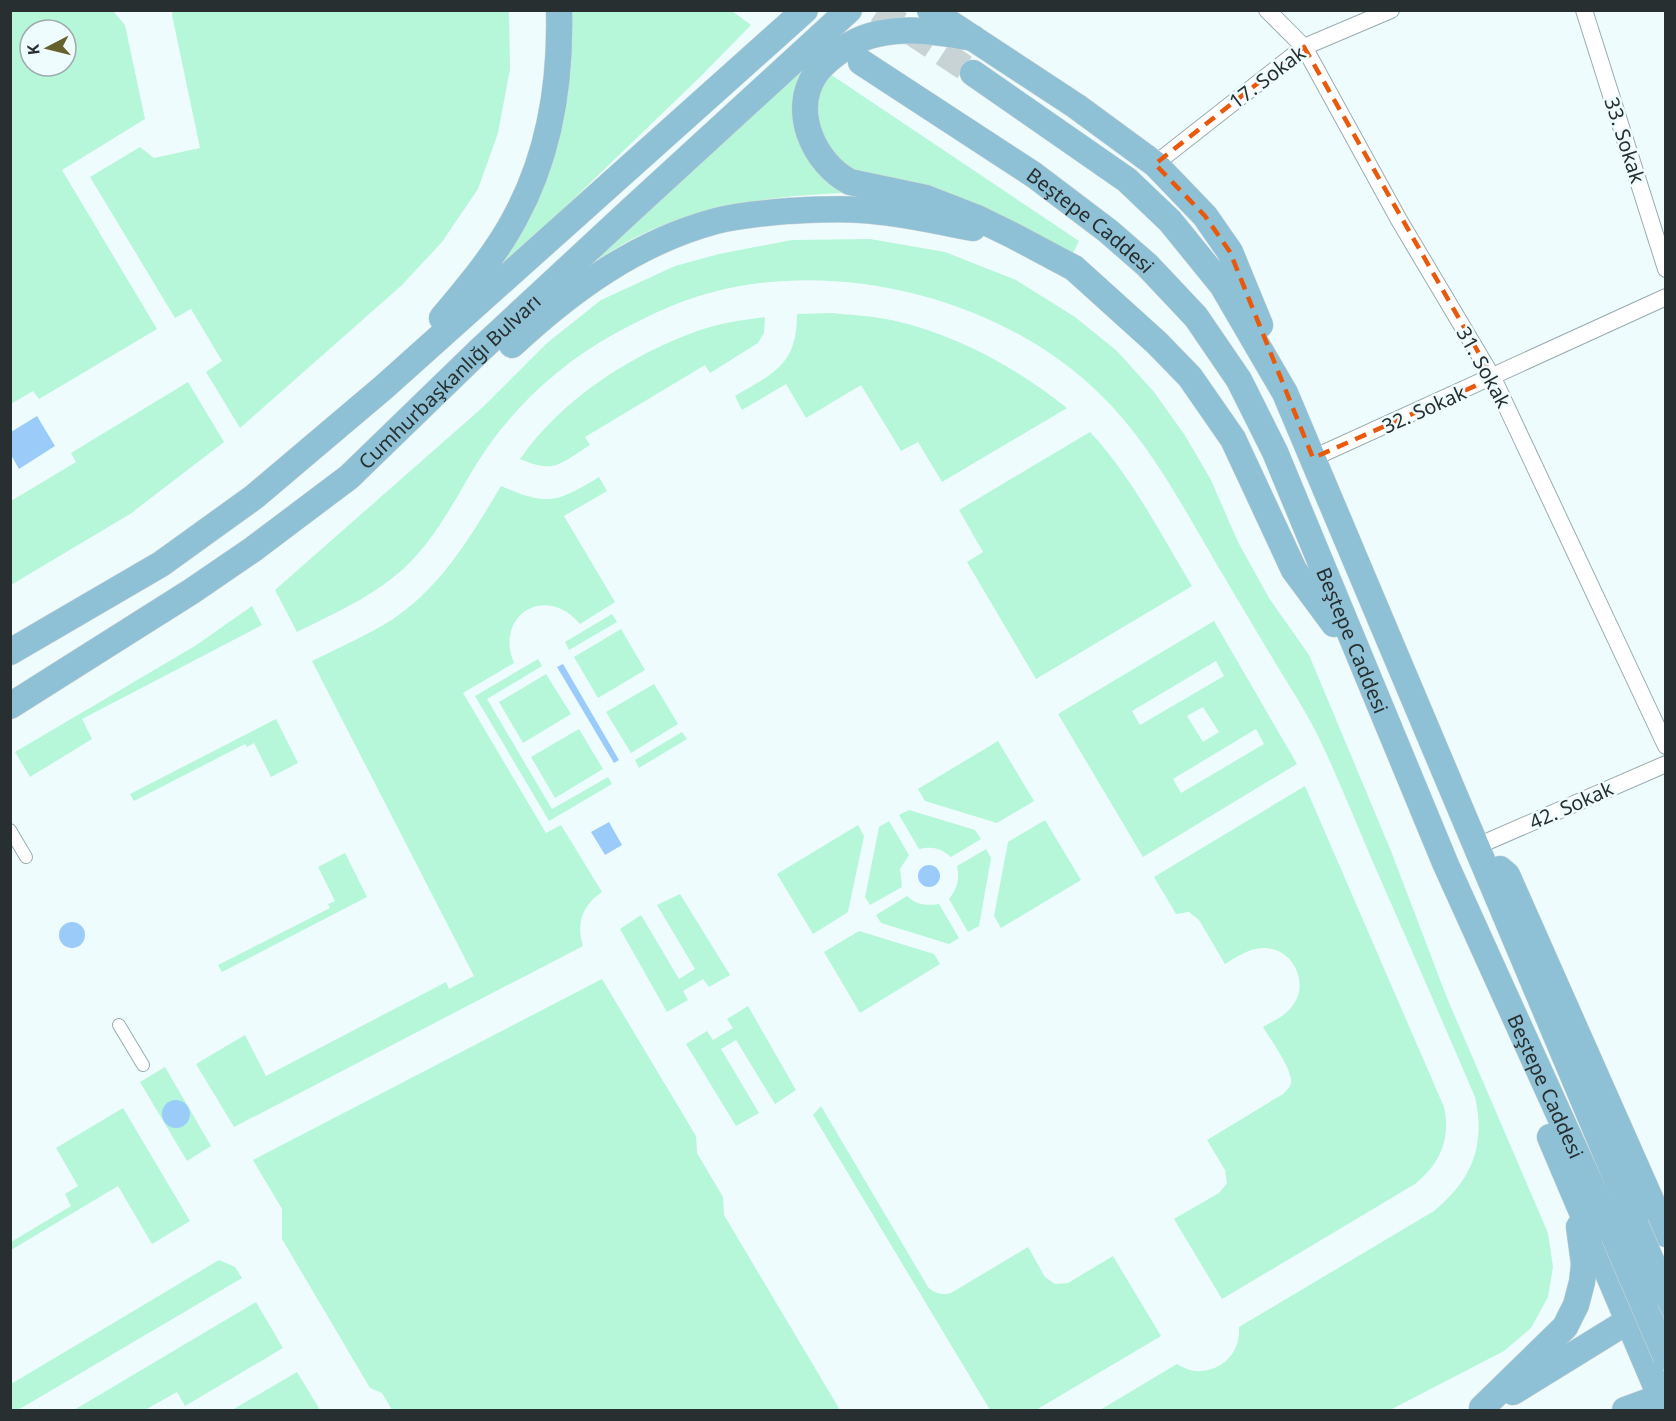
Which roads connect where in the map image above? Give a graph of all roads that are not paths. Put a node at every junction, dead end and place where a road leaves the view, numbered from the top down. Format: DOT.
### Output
graph roads {
  1 [pos="560,10"];
  2 [pos="805,10"];
  3 [pos="849,10"];
  4 [pos="930,10"];
  5 [pos="1267,10"];
  6 [pos="1391,10"];
  7 [pos="1584,10"];
  8 [pos="973,38"];
  9 [pos="1304,47"];
  10 [pos="861,62"];
  11 [pos="973,73"];
  12 [pos="1155,164"];
  13 [pos="1012,235"];
  14 [pos="1665,269"];
  15 [pos="1665,297"];
  16 [pos="1493,378"];
  17 [pos="384,387"];
  18 [pos="1285,393"];
  19 [pos="1313,458"];
  20 [pos="349,477"];
  21 [pos="10,652"];
  22 [pos="1359,659"];
  23 [pos="10,706"];
  24 [pos="1665,746"];
  25 [pos="1665,764"];
  26 [pos="10,831"];
  27 [pos="1475,846"];
  28 [pos="26,857"];
  29 [pos="1446,865"];
  30 [pos="119,1025"];
  31 [pos="143,1065"];
  32 [pos="1573,1191"];
  33 [pos="1625,1231"];
  34 [pos="1665,1234"];
  35 [pos="1665,1264"];
  36 [pos="1608,1272"];
  37 [pos="1665,1295"];
  38 [pos="1665,1304"];
  39 [pos="1628,1321"];
  40 [pos="1665,1357"];
  41 [pos="1664,1401"];
  42 [pos="1480,1409"];
  43 [pos="1625,1410"];
  1 -- 17 [label="main road"];
  2 -- 17 [label="main road, Cumhurbaşkanlığı Bulvarı"];
  3 -- 20 [label="main road, Cumhurbaşkanlığı Bulvarı"];
  4 -- 8 [label="main road, Beştepe Caddesi"];
  5 -- 9 [label="street, 31. Sokak"];
  6 -- 9 [label="street, 17. Sokak"];
  7 -- 14 [label="street, 33. Sokak"];
  8 -- 12 [label="main road, Beştepe Caddesi"];
  8 -- 13 [label="main road"];
  9 -- 12 [label="street, 17. Sokak"];
  9 -- 16 [label="street, 31. Sokak"];
  10 -- 22 [label="main road, Beştepe Caddesi"];
  11 -- 18 [label="main road, Beştepe Caddesi"];
  12 -- 18 [label="main road, Beştepe Caddesi"];
  13 -- 20 [label="main road"];
  13 -- 22 [label="main road"];
  15 -- 16 [label="street, 32. Sokak"];
  16 -- 19 [label="street, 32. Sokak"];
  16 -- 24 [label="street, 31. Sokak"];
  17 -- 21 [label="main road, Cumhurbaşkanlığı Bulvarı"];
  18 -- 19 [label="main road, Beştepe Caddesi"];
  19 -- 27 [label="main road, Beştepe Caddesi"];
  20 -- 23 [label="main road, Cumhurbaşkanlığı Bulvarı"];
  22 -- 29 [label="main road, Beştepe Caddesi"];
  25 -- 27 [label="street, 42. Sokak"];
  26 -- 28 [label="street"];
  27 -- 33 [label="main road, Beştepe Caddesi"];
  27 -- 34 [label="main road"];
  29 -- 32 [label="main road"];
  29 -- 33 [label="main road, Beştepe Caddesi"];
  30 -- 31 [label="street"];
  32 -- 36 [label="main road"];
  32 -- 42 [label="main road"];
  33 -- 37 [label="main road, Beştepe Caddesi, bridge"];
  33 -- 40 [label="main road, Beştepe Caddesi, bridge"];
  35 -- 36 [label="main road"];
  36 -- 39 [label="main road"];
  38 -- 39 [label="main road"];
  39 -- 41 [label="main road"];
  39 -- 42 [label="main road"];
  41 -- 43 [label="main road"];
}
